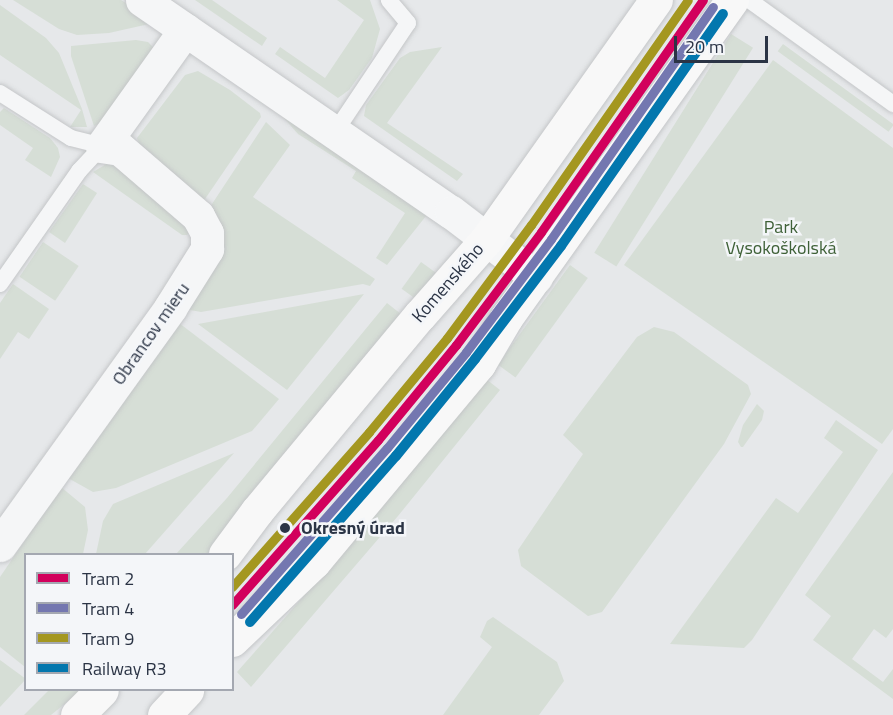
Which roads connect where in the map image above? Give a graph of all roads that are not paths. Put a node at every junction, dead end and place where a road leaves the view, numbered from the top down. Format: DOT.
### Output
graph roads {
  1 [pos="142,0"];
  2 [pos="388,0"];
  3 [pos="656,0"];
  4 [pos="732,0"];
  5 [pos="749,0"];
  6 [pos="185,30"];
  7 [pos="0,93"];
  8 [pos="893,104"];
  9 [pos="335,132"];
  10 [pos="102,146"];
  11 [pos="486,240"];
  12 [pos="536,277"];
  13 [pos="0,284"];
  14 [pos="0,545"];
  15 [pos="226,553"];
  16 [pos="234,638"];
  17 [pos="101,691"];
  18 [pos="186,691"];
  19 [pos="77,715"];
  20 [pos="164,715"];
  1 -- 6 [label="street"];
  2 -- 9 [label="lane"];
  3 -- 11 [label="street, Komenského"];
  4 -- 12 [label="street"];
  5 -- 8 [label="lane"];
  6 -- 9 [label="street"];
  6 -- 10 [label="street"];
  7 -- 10 [label="lane, Obrancov mieru"];
  9 -- 11 [label="street"];
  10 -- 13 [label="lane"];
  10 -- 14 [label="street, Obrancov mieru"];
  11 -- 12 [label="street"];
  11 -- 15 [label="street, Komenského"];
  12 -- 16 [label="street"];
  17 -- 19 [label="street"];
  18 -- 20 [label="street"];
}
